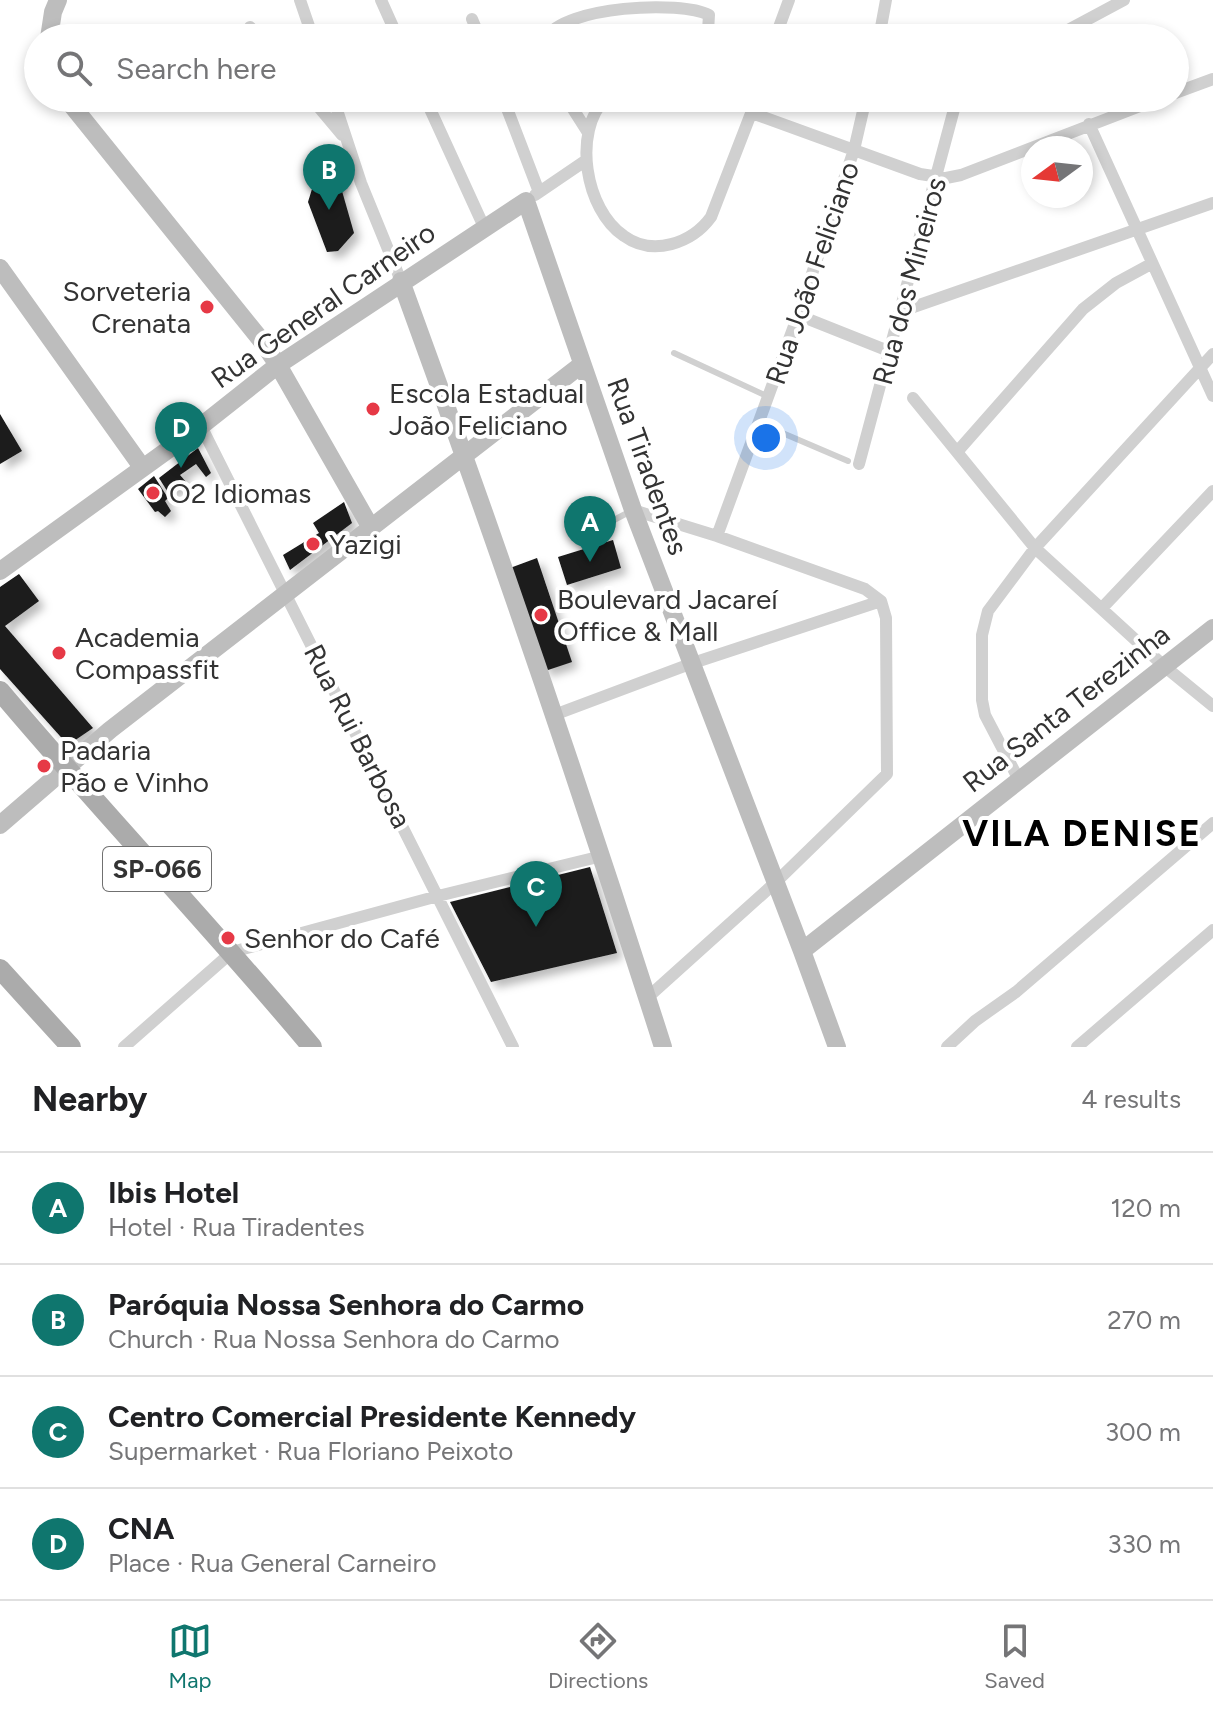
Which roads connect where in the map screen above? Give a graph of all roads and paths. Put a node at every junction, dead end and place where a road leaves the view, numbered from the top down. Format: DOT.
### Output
graph roads {
  1 [pos="58,0"];
  2 [pos="300,0"];
  3 [pos="381,0"];
  4 [pos="789,0"];
  5 [pos="886,0"];
  6 [pos="1124,0"];
  7 [pos="472,19"];
  8 [pos="51,24"];
  9 [pos="308,24"];
  10 [pos="392,24"];
  11 [pos="474,24"];
  12 [pos="561,24"];
  13 [pos="708,24"];
  14 [pos="780,24"];
  15 [pos="882,24"];
  16 [pos="1079,24"];
  17 [pos="1213,79"];
  18 [pos="1189,88"];
  19 [pos="77,112"];
  20 [pos="323,112"];
  21 [pos="338,112"];
  22 [pos="431,112"];
  23 [pos="507,112"];
  24 [pos="575,112"];
  25 [pos="594,112"];
  26 [pos="863,112"];
  27 [pos="953,112"];
  28 [pos="1122,112"];
  29 [pos="752,113"];
  30 [pos="1089,124"];
  31 [pos="587,131"];
  32 [pos="347,141"];
  33 [pos="854,150"];
  34 [pos="585,161"];
  35 [pos="936,176"];
  36 [pos="532,197"];
  37 [pos="1213,203"];
  38 [pos="484,227"];
  39 [pos="1136,230"];
  40 [pos="1151,264"];
  41 [pos="0,268"];
  42 [pos="401,281"];
  43 [pos="902,311"];
  44 [pos="798,315"];
  45 [pos="891,352"];
  46 [pos="674,353"];
  47 [pos="1213,354"];
  48 [pos="278,365"];
  49 [pos="581,365"];
  50 [pos="1201,368"];
  51 [pos="1213,396"];
  52 [pos="769,397"];
  53 [pos="913,398"];
  54 [pos="759,423"];
  55 [pos="201,426"];
  56 [pos="957,452"];
  57 [pos="464,454"];
  58 [pos="854,462"];
  59 [pos="142,467"];
  60 [pos="1213,491"];
  61 [pos="633,510"];
  62 [pos="371,528"];
  63 [pos="595,530"];
  64 [pos="717,536"];
  65 [pos="1035,548"];
  66 [pos="0,571"];
  67 [pos="286,593"];
  68 [pos="881,601"];
  69 [pos="1103,607"];
  70 [pos="1213,628"];
  71 [pos="690,664"];
  72 [pos="1164,666"];
  73 [pos="0,691"];
  74 [pos="1213,706"];
  75 [pos="554,715"];
  76 [pos="65,768"];
  77 [pos="1019,780"];
  78 [pos="1213,823"];
  79 [pos="0,825"];
  80 [pos="602,856"];
  81 [pos="776,882"];
  82 [pos="438,896"];
  83 [pos="1213,930"];
  84 [pos="802,951"];
  85 [pos="232,952"];
  86 [pos="0,969"];
  87 [pos="647,998"];
  88 [pos="71,1047"];
  89 [pos="124,1047"];
  90 [pos="312,1047"];
  91 [pos="513,1047"];
  92 [pos="663,1047"];
  93 [pos="837,1047"];
  94 [pos="947,1047"];
  95 [pos="1077,1047"];
  1 -- 8 [label="main road"];
  2 -- 9 [label="street"];
  3 -- 10 [label="street"];
  4 -- 14 [label="street"];
  5 -- 15 [label="street"];
  6 -- 16 [label="street"];
  7 -- 11 [label="street"];
  12 -- 13 [label="street"];
  17 -- 18 [label="street"];
  19 -- 48 [label="main road"];
  20 -- 32 [label="street"];
  21 -- 32 [label="street"];
  22 -- 38 [label="street"];
  23 -- 36 [label="street"];
  24 -- 31 [label="street"];
  25 -- 31 [label="street"];
  26 -- 33 [label="street, Rua João Feliciano"];
  27 -- 35 [label="street, Rua dos Mineiros"];
  28 -- 30 [label="street"];
  29 -- 33 [label="street"];
  29 -- 34 [label="street"];
  30 -- 35 [label="street"];
  30 -- 39 [label="street"];
  31 -- 34 [label="street"];
  32 -- 42 [label="street"];
  33 -- 35 [label="street"];
  33 -- 44 [label="street, Rua João Feliciano"];
  34 -- 36 [label="street"];
  35 -- 43 [label="street, Rua dos Mineiros"];
  36 -- 38 [label="main road, Rua General Carneiro"];
  36 -- 49 [label="main road, Rua Tiradentes"];
  37 -- 39 [label="street"];
  38 -- 42 [label="main road, Rua General Carneiro"];
  39 -- 40 [label="street"];
  39 -- 43 [label="street"];
  40 -- 50 [label="street"];
  40 -- 56 [label="street"];
  41 -- 59 [label="main road"];
  42 -- 48 [label="main road, Rua General Carneiro"];
  42 -- 57 [label="main road"];
  43 -- 45 [label="street, Rua dos Mineiros"];
  44 -- 45 [label="street"];
  44 -- 52 [label="street, Rua João Feliciano"];
  45 -- 58 [label="street, Rua dos Mineiros"];
  46 -- 52 [label="lane"];
  47 -- 50 [label="street"];
  48 -- 55 [label="main road, Rua General Carneiro"];
  48 -- 62 [label="main road"];
  49 -- 57 [label="main road"];
  49 -- 61 [label="main road, Rua Tiradentes"];
  50 -- 51 [label="street"];
  50 -- 65 [label="street"];
  52 -- 54 [label="street, Rua João Feliciano"];
  53 -- 56 [label="street"];
  54 -- 58 [label="lane"];
  54 -- 64 [label="street, Rua João Feliciano"];
  55 -- 59 [label="main road, Rua General Carneiro"];
  55 -- 67 [label="street, Rua Rui Barbosa"];
  56 -- 65 [label="street"];
  57 -- 62 [label="main road"];
  57 -- 75 [label="main road"];
  59 -- 66 [label="main road, Rua General Carneiro"];
  60 -- 69 [label="street"];
  61 -- 63 [label="lane"];
  61 -- 64 [label="street"];
  61 -- 71 [label="main road, Rua Tiradentes"];
  62 -- 67 [label="main road"];
  64 -- 68 [label="street"];
  65 -- 69 [label="street"];
  65 -- 77 [label="street"];
  67 -- 76 [label="main road"];
  67 -- 82 [label="street, Rua Rui Barbosa"];
  68 -- 71 [label="street"];
  68 -- 81 [label="street"];
  69 -- 72 [label="street"];
  70 -- 72 [label="main road, Rua Santa Terezinha"];
  71 -- 75 [label="street"];
  71 -- 81 [label="main road, Rua Tiradentes"];
  72 -- 74 [label="street"];
  72 -- 77 [label="main road, Rua Santa Terezinha"];
  73 -- 76 [label="main road, SP-066"];
  75 -- 80 [label="main road"];
  76 -- 79 [label="main road"];
  76 -- 85 [label="main road, SP-066"];
  77 -- 84 [label="main road, Rua Santa Terezinha"];
  78 -- 94 [label="street"];
  80 -- 82 [label="street"];
  80 -- 87 [label="main road"];
  81 -- 84 [label="main road, Rua Tiradentes"];
  81 -- 87 [label="street"];
  82 -- 85 [label="street"];
  82 -- 91 [label="street, Rua Rui Barbosa"];
  83 -- 95 [label="street"];
  84 -- 93 [label="main road, Rua Tiradentes"];
  85 -- 89 [label="street"];
  85 -- 90 [label="main road, SP-066"];
  86 -- 88 [label="main road"];
  87 -- 92 [label="main road"];
}
